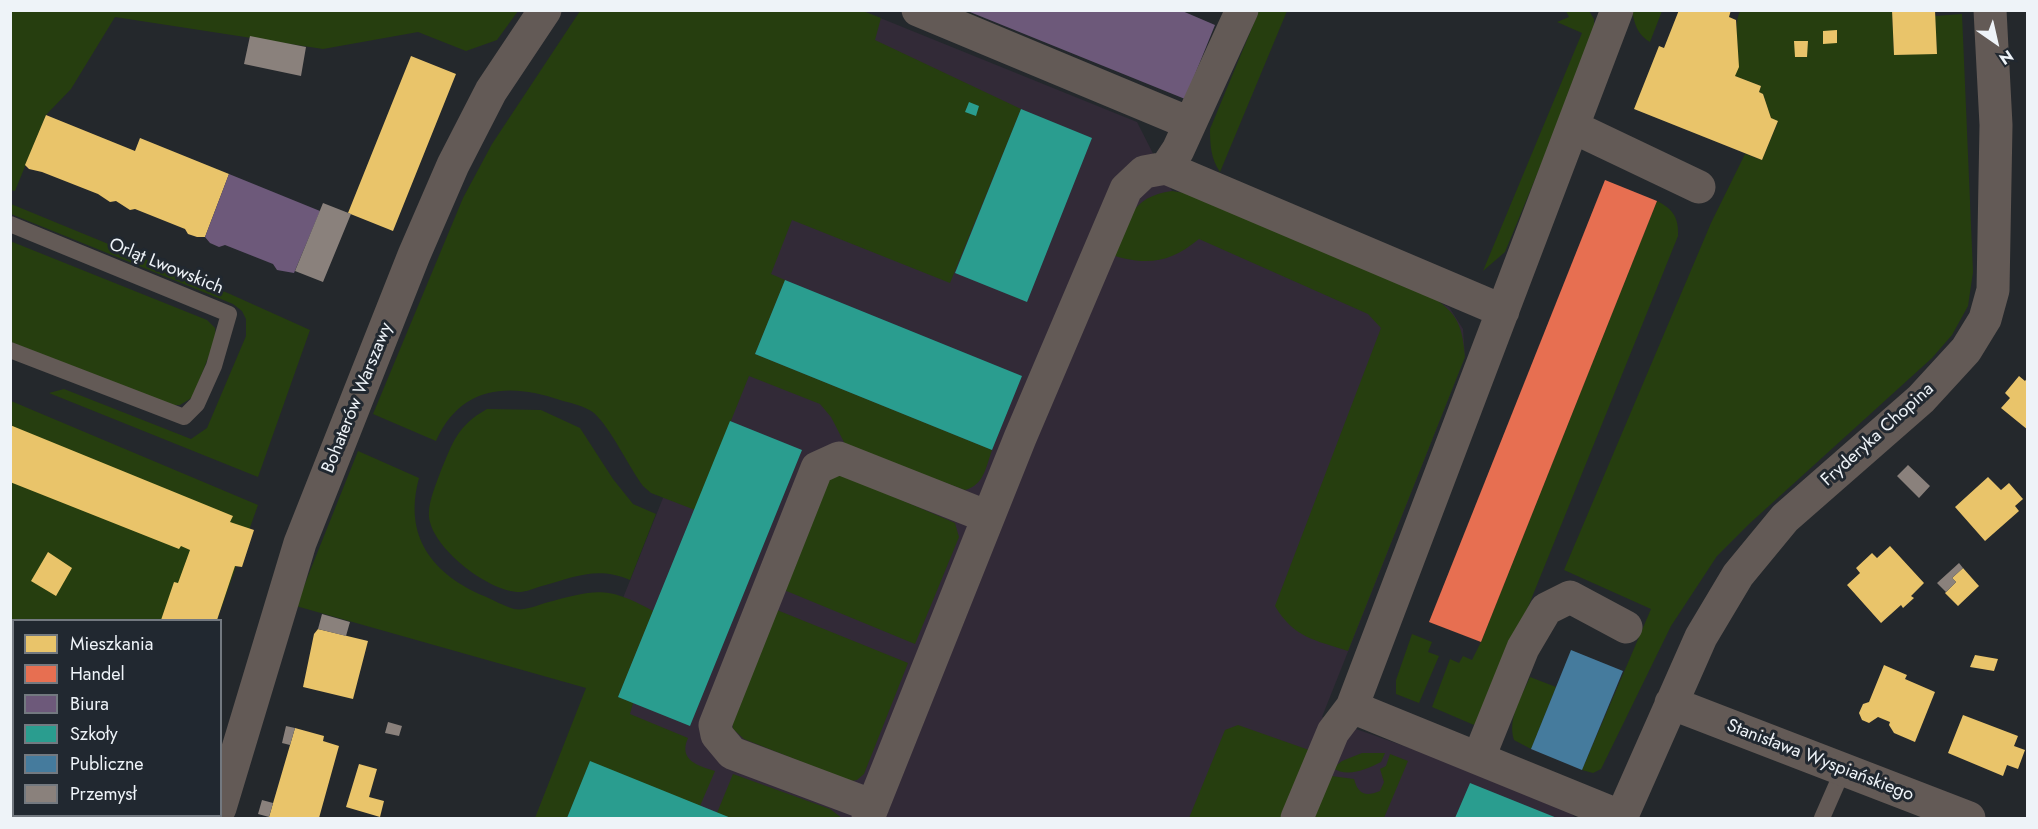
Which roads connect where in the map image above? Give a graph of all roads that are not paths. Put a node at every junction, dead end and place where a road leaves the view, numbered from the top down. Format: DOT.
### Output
graph roads {
  1 [pos="545,10"];
  2 [pos="918,10"];
  3 [pos="1242,10"];
  4 [pos="1617,10"];
  5 [pos="1990,10"];
  6 [pos="1189,123"];
  7 [pos="1573,127"];
  8 [pos="1166,168"];
  9 [pos="1699,187"];
  10 [pos="10,224"];
  11 [pos="1503,311"];
  12 [pos="10,350"];
  13 [pos="988,517"];
  14 [pos="1626,627"];
  15 [pos="1671,703"];
  16 [pos="1352,707"];
  17 [pos="1479,757"];
  18 [pos="1843,770"];
  19 [pos="222,801"];
  20 [pos="870,812"];
  21 [pos="1621,818"];
  22 [pos="1297,819"];
  23 [pos="1822,819"];
  24 [pos="1969,819"];
  1 -- 19 [label="street, Bohaterów Warszawy"];
  2 -- 6 [label="street"];
  3 -- 6 [label="street"];
  4 -- 7 [label="street"];
  5 -- 15 [label="street, Fryderyka Chopina"];
  6 -- 8 [label="street"];
  7 -- 9 [label="street"];
  7 -- 11 [label="street"];
  8 -- 11 [label="street"];
  8 -- 13 [label="street"];
  10 -- 12 [label="lane, Orląt Lwowskich"];
  11 -- 16 [label="street"];
  13 -- 20 [label="street"];
  13 -- 20 [label="street"];
  14 -- 17 [label="street"];
  15 -- 18 [label="street, Stanisława Wyspiańskiego"];
  15 -- 21 [label="street, Fryderyka Chopina"];
  16 -- 17 [label="street"];
  16 -- 22 [label="street"];
  17 -- 21 [label="street"];
  18 -- 23 [label="lane"];
  18 -- 24 [label="street, Stanisława Wyspiańskiego"];
}
